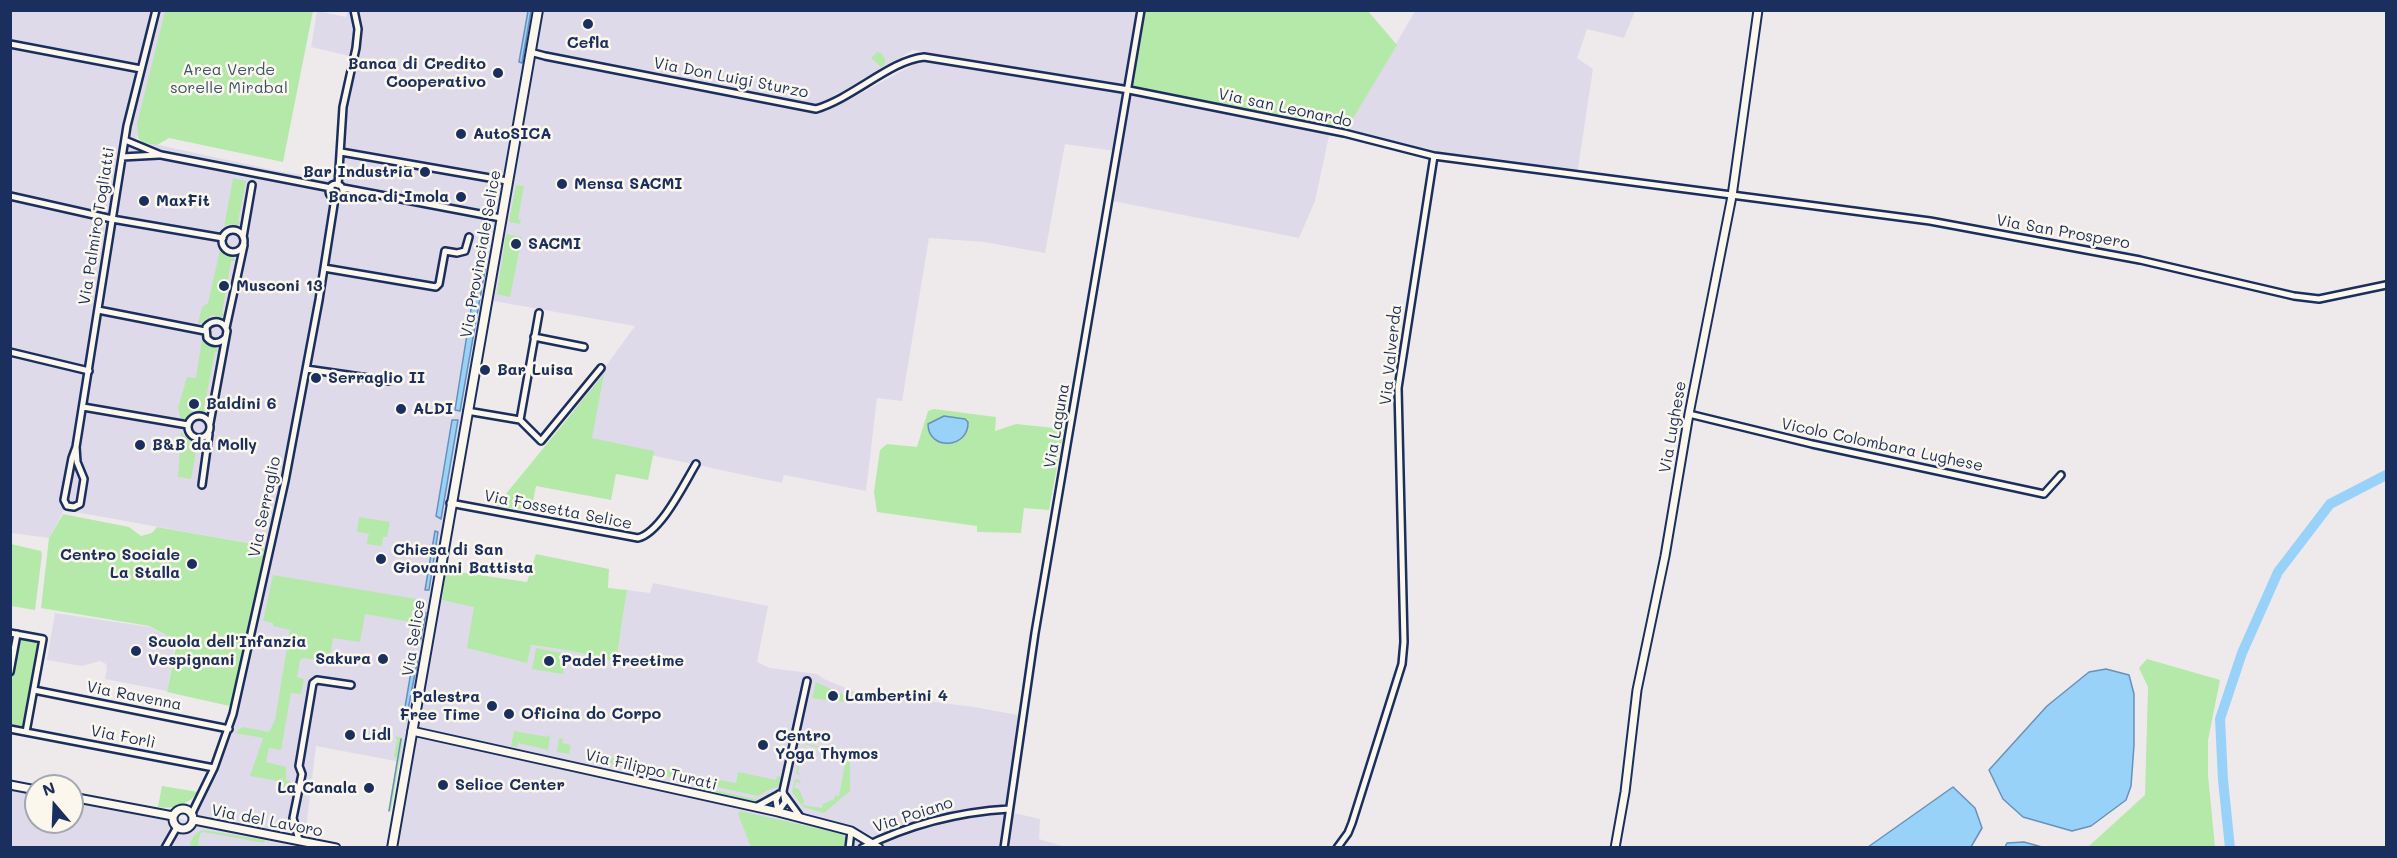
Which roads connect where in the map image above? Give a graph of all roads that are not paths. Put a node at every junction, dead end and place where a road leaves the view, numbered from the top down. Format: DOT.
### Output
graph roads {
  1 [pos="154,10"];
  2 [pos="354,10"];
  3 [pos="538,10"];
  4 [pos="1141,10"];
  5 [pos="1758,10"];
  6 [pos="10,44"];
  7 [pos="530,52"];
  8 [pos="141,69"];
  9 [pos="1128,90"];
  10 [pos="124,140"];
  11 [pos="341,152"];
  12 [pos="161,155"];
  13 [pos="1434,156"];
  14 [pos="122,157"];
  15 [pos="507,181"];
  16 [pos="252,186"];
  17 [pos="340,187"];
  18 [pos="331,188"];
  19 [pos="10,196"];
  20 [pos="1732,196"];
  21 [pos="335,198"];
  22 [pos="501,218"];
  23 [pos="112,219"];
  24 [pos="243,237"];
  25 [pos="470,237"];
  26 [pos="223,238"];
  27 [pos="244,245"];
  28 [pos="324,268"];
  29 [pos="2386,285"];
  30 [pos="98,310"];
  31 [pos="539,314"];
  32 [pos="226,328"];
  33 [pos="205,331"];
  34 [pos="534,337"];
  35 [pos="225,338"];
  36 [pos="584,346"];
  37 [pos="10,352"];
  38 [pos="601,368"];
  39 [pos="306,369"];
  40 [pos="89,371"];
  41 [pos="389,381"];
  42 [pos="83,407"];
  43 [pos="467,411"];
  44 [pos="1689,414"];
  45 [pos="520,420"];
  46 [pos="210,423"];
  47 [pos="188,425"];
  48 [pos="209,432"];
  49 [pos="76,447"];
  50 [pos="696,464"];
  51 [pos="2061,475"];
  52 [pos="202,485"];
  53 [pos="450,503"];
  54 [pos="14,634"];
  55 [pos="10,672"];
  56 [pos="807,681"];
  57 [pos="351,686"];
  58 [pos="34,690"];
  59 [pos="10,729"];
  60 [pos="229,729"];
  61 [pos="412,730"];
  62 [pos="26,732"];
  63 [pos="214,768"];
  64 [pos="782,794"];
  65 [pos="84,799"];
  66 [pos="756,807"];
  67 [pos="1009,809"];
  68 [pos="778,812"];
  69 [pos="173,816"];
  70 [pos="193,817"];
  71 [pos="801,818"];
  72 [pos="177,827"];
  73 [pos="851,831"];
  74 [pos="299,840"];
  75 [pos="876,845"];
  76 [pos="165,848"];
  77 [pos="336,848"];
  78 [pos="392,848"];
  79 [pos="849,848"];
  80 [pos="862,848"];
  81 [pos="1004,848"];
  82 [pos="1337,848"];
  83 [pos="1615,848"];
  1 -- 8 [label="street, Via Palmiro Togliatti"];
  2 -- 11 [label="street"];
  3 -- 7 [label="main road, Via Provinciale Selice"];
  4 -- 9 [label="street, Via Laguna"];
  5 -- 20 [label="main road, Via Lughese"];
  6 -- 8 [label="street"];
  7 -- 9 [label="street, Via Don Luigi Sturzo"];
  7 -- 15 [label="main road, Via Provinciale Selice"];
  8 -- 10 [label="street, Via Palmiro Togliatti"];
  9 -- 13 [label="street, Via san Leonardo"];
  9 -- 67 [label="street, Via Laguna"];
  10 -- 12 [label="street"];
  10 -- 14 [label="street, Via Palmiro Togliatti"];
  11 -- 15 [label="street"];
  11 -- 17 [label="street"];
  12 -- 14 [label="street"];
  12 -- 18 [label="street"];
  13 -- 20 [label="street"];
  13 -- 82 [label="street, Via Valverda"];
  14 -- 23 [label="street, Via Palmiro Togliatti"];
  15 -- 22 [label="main road, Via Provinciale Selice"];
  16 -- 24 [label="street"];
  17 -- 18 [label="street"];
  17 -- 21 [label="street, Via Serraglio"];
  17 -- 22 [label="street"];
  18 -- 21 [label="street"];
  19 -- 23 [label="street"];
  20 -- 29 [label="street, Via San Prospero"];
  20 -- 44 [label="main road, Via Lughese"];
  21 -- 28 [label="street, Via Serraglio"];
  22 -- 43 [label="main road, Via Provinciale Selice"];
  23 -- 26 [label="street"];
  23 -- 30 [label="street, Via Palmiro Togliatti"];
  24 -- 26 [label="street"];
  24 -- 27 [label="street"];
  25 -- 28 [label="street"];
  26 -- 27 [label="street"];
  27 -- 32 [label="street"];
  28 -- 39 [label="street, Via Serraglio"];
  30 -- 33 [label="street"];
  30 -- 40 [label="street, Via Palmiro Togliatti"];
  31 -- 34 [label="street"];
  32 -- 33 [label="street"];
  32 -- 35 [label="street"];
  33 -- 35 [label="street"];
  34 -- 36 [label="street"];
  34 -- 45 [label="street"];
  35 -- 46 [label="street"];
  37 -- 40 [label="street"];
  38 -- 45 [label="street"];
  39 -- 41 [label="street"];
  39 -- 60 [label="street, Via Serraglio"];
  40 -- 42 [label="street, Via Palmiro Togliatti"];
  42 -- 47 [label="street"];
  42 -- 49 [label="street, Via Palmiro Togliatti"];
  43 -- 45 [label="street"];
  43 -- 53 [label="main road, Via Provinciale Selice"];
  44 -- 51 [label="street, Vicolo Colombara Lughese"];
  44 -- 83 [label="main road, Via Lughese"];
  46 -- 47 [label="street"];
  46 -- 48 [label="street"];
  47 -- 48 [label="street"];
  48 -- 52 [label="street"];
  49 -- 49 [label="street, Via Palmiro Togliatti"];
  50 -- 53 [label="street, Via Fossetta Selice"];
  53 -- 61 [label="main road, Via Selice"];
  54 -- 55 [label="street"];
  54 -- 58 [label="street"];
  56 -- 64 [label="street"];
  57 -- 74 [label="street"];
  58 -- 60 [label="street, Via Ravenna"];
  58 -- 62 [label="street"];
  59 -- 62 [label="street, Via Forlì"];
  60 -- 63 [label="street, Via Serraglio"];
  61 -- 66 [label="main road, Via Filippo Turati"];
  61 -- 78 [label="main road, Via Selice"];
  62 -- 63 [label="street, Via Forlì"];
  63 -- 70 [label="street, Via Serraglio"];
  64 -- 66 [label="street"];
  64 -- 68 [label="street"];
  64 -- 71 [label="street"];
  65 -- 69 [label="main road, Via del Lavoro"];
  66 -- 68 [label="main road, Via Filippo Turati"];
  67 -- 75 [label="street, Via Poiano"];
  67 -- 81 [label="street, Via Laguna"];
  68 -- 71 [label="main road, Via Filippo Turati"];
  69 -- 70 [label="main road, Via del Lavoro"];
  69 -- 72 [label="main road"];
  70 -- 72 [label="main road, Via del Lavoro"];
  70 -- 74 [label="main road, Via del Lavoro"];
  71 -- 73 [label="main road, Via Filippo Turati"];
  72 -- 76 [label="street"];
  73 -- 75 [label="main road, Via Filippo Turati"];
  73 -- 79 [label="street, Via Poiano"];
  74 -- 77 [label="main road, Via del Lavoro"];
  75 -- 80 [label="street, Via Poiano"];
}
